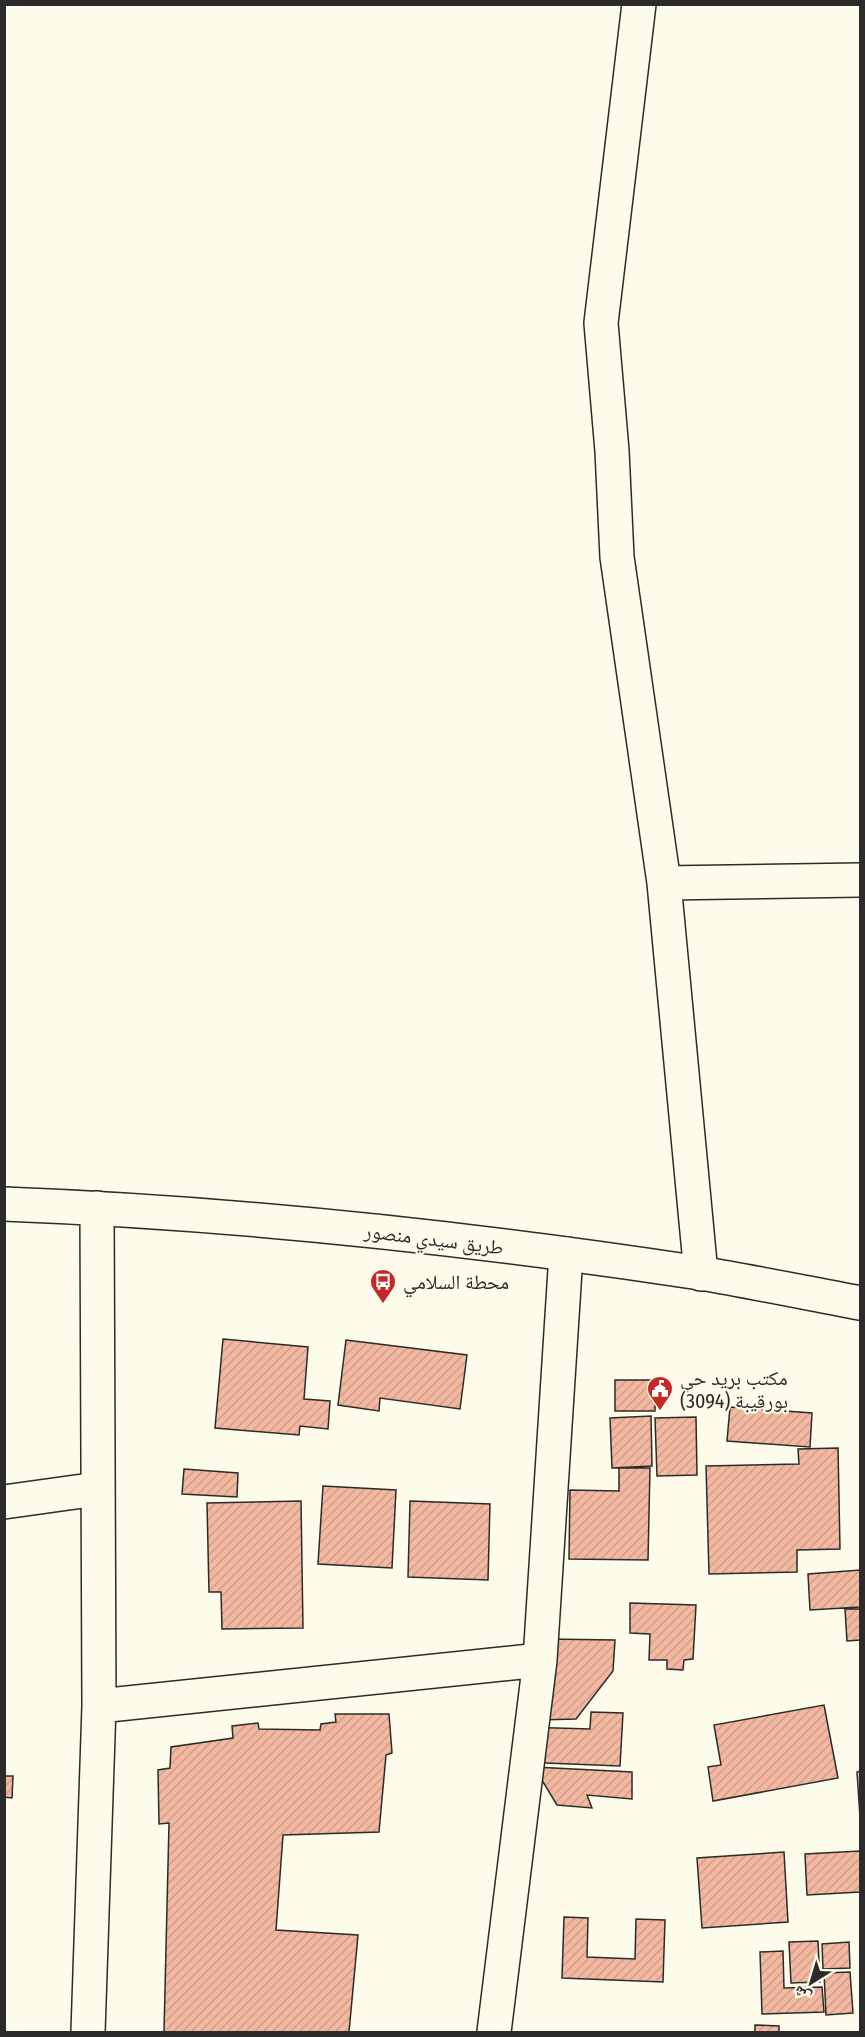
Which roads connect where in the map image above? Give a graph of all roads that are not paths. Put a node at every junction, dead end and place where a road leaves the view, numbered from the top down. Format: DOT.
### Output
graph roads {
  1 [pos="639,4"];
  2 [pos="861,880"];
  3 [pos="664,883"];
  4 [pos="4,1204"];
  5 [pos="97,1208"];
  6 [pos="566,1254"];
  7 [pos="701,1274"];
  8 [pos="861,1303"];
  9 [pos="98,1489"];
  10 [pos="4,1502"];
  11 [pos="540,1660"];
  12 [pos="99,1706"];
  13 [pos="88,2032"];
  14 [pos="494,2032"];
  1 -- 3 [label="street"];
  2 -- 3 [label="street"];
  3 -- 7 [label="street"];
  4 -- 5 [label="street, طريق سيدي منصور"];
  5 -- 6 [label="street, طريق سيدي منصور"];
  5 -- 9 [label="street"];
  6 -- 7 [label="street, طريق سيدي منصور"];
  6 -- 11 [label="street"];
  7 -- 8 [label="street, طريق سيدي منصور"];
  9 -- 10 [label="street"];
  9 -- 12 [label="street"];
  11 -- 12 [label="street"];
  11 -- 14 [label="street"];
  12 -- 13 [label="street"];
}
